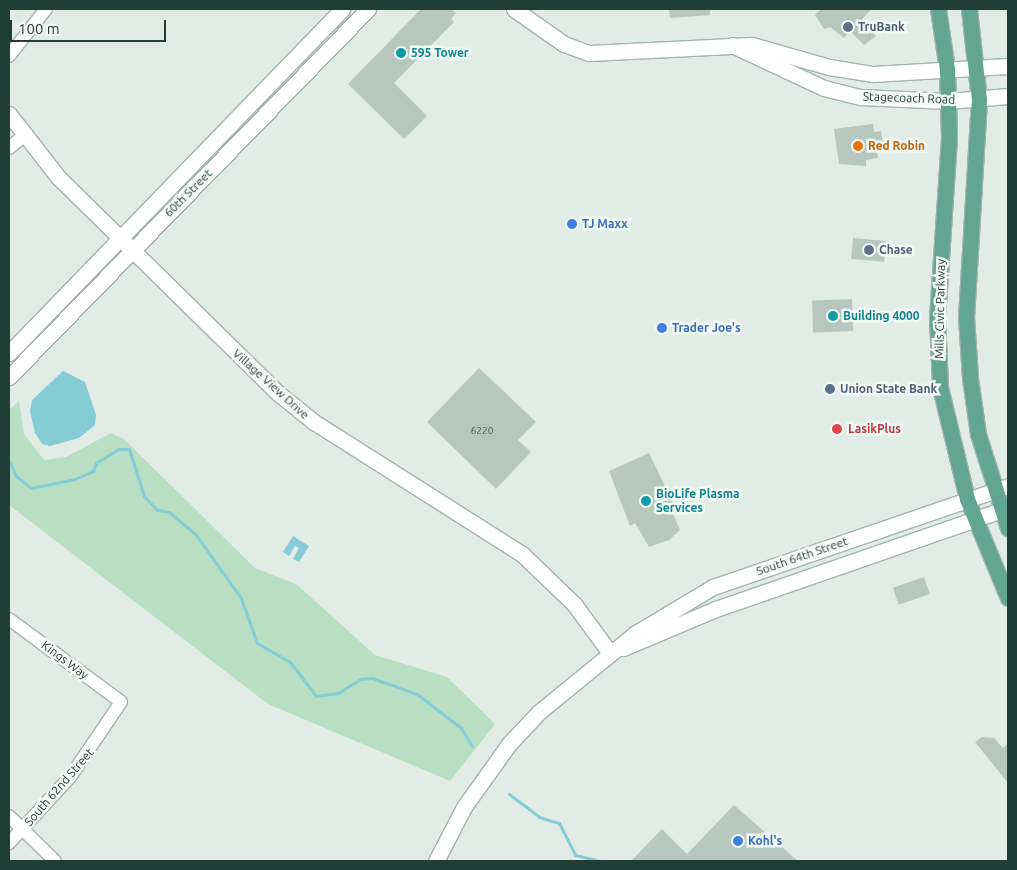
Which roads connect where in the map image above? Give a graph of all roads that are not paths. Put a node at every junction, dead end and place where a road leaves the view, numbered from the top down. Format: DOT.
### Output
graph roads {
  1 [pos="46,9"];
  2 [pos="342,9"];
  3 [pos="368,9"];
  4 [pos="514,9"];
  5 [pos="938,9"];
  6 [pos="968,9"];
  7 [pos="731,44"];
  8 [pos="9,56"];
  9 [pos="1008,66"];
  10 [pos="978,68"];
  11 [pos="946,69"];
  12 [pos="1008,96"];
  13 [pos="979,99"];
  14 [pos="948,101"];
  15 [pos="9,114"];
  16 [pos="25,135"];
  17 [pos="9,148"];
  18 [pos="120,237"];
  19 [pos="132,250"];
  20 [pos="9,353"];
  21 [pos="9,377"];
  22 [pos="1001,488"];
  23 [pos="967,499"];
  24 [pos="1005,509"];
  25 [pos="975,520"];
  26 [pos="1008,528"];
  27 [pos="1008,598"];
  28 [pos="9,619"];
  29 [pos="610,653"];
  30 [pos="121,702"];
  31 [pos="9,816"];
  32 [pos="22,829"];
  33 [pos="9,843"];
  34 [pos="55,861"];
  35 [pos="436,861"];
  1 -- 8 [label="street"];
  2 -- 18 [label="street, 60th Street"];
  3 -- 19 [label="street, 60th Street"];
  4 -- 7 [label="street, Stagecoach Road"];
  5 -- 11 [label="main road, Mills Civic Parkway"];
  6 -- 10 [label="main road"];
  7 -- 11 [label="street, Stagecoach Road"];
  7 -- 14 [label="street, Stagecoach Road"];
  9 -- 10 [label="street, Stagecoach Road"];
  10 -- 11 [label="street, Stagecoach Road"];
  10 -- 13 [label="main road"];
  11 -- 14 [label="main road, Mills Civic Parkway"];
  12 -- 13 [label="street, Stagecoach Road"];
  13 -- 14 [label="street, Stagecoach Road"];
  13 -- 22 [label="main road"];
  14 -- 23 [label="main road, Mills Civic Parkway"];
  15 -- 16 [label="street, Village View Drive"];
  16 -- 17 [label="street"];
  16 -- 18 [label="street, Village View Drive"];
  18 -- 19 [label="street, Village View Drive"];
  18 -- 20 [label="street, 60th Street"];
  19 -- 21 [label="street, 60th Street"];
  19 -- 29 [label="street, Village View Drive"];
  22 -- 23 [label="street, South 64th Street"];
  22 -- 24 [label="main road"];
  23 -- 25 [label="main road, Mills Civic Parkway"];
  23 -- 29 [label="street, South 64th Street"];
  24 -- 25 [label="street, South 64th Street"];
  24 -- 26 [label="main road"];
  25 -- 27 [label="main road, Mills Civic Parkway"];
  25 -- 29 [label="street, South 64th Street"];
  28 -- 30 [label="street, Kings Way"];
  29 -- 35 [label="street, South 64th Street"];
  30 -- 32 [label="street, South 62nd Street"];
  31 -- 32 [label="street"];
  32 -- 33 [label="street, South 62nd Street"];
  32 -- 34 [label="street"];
}
